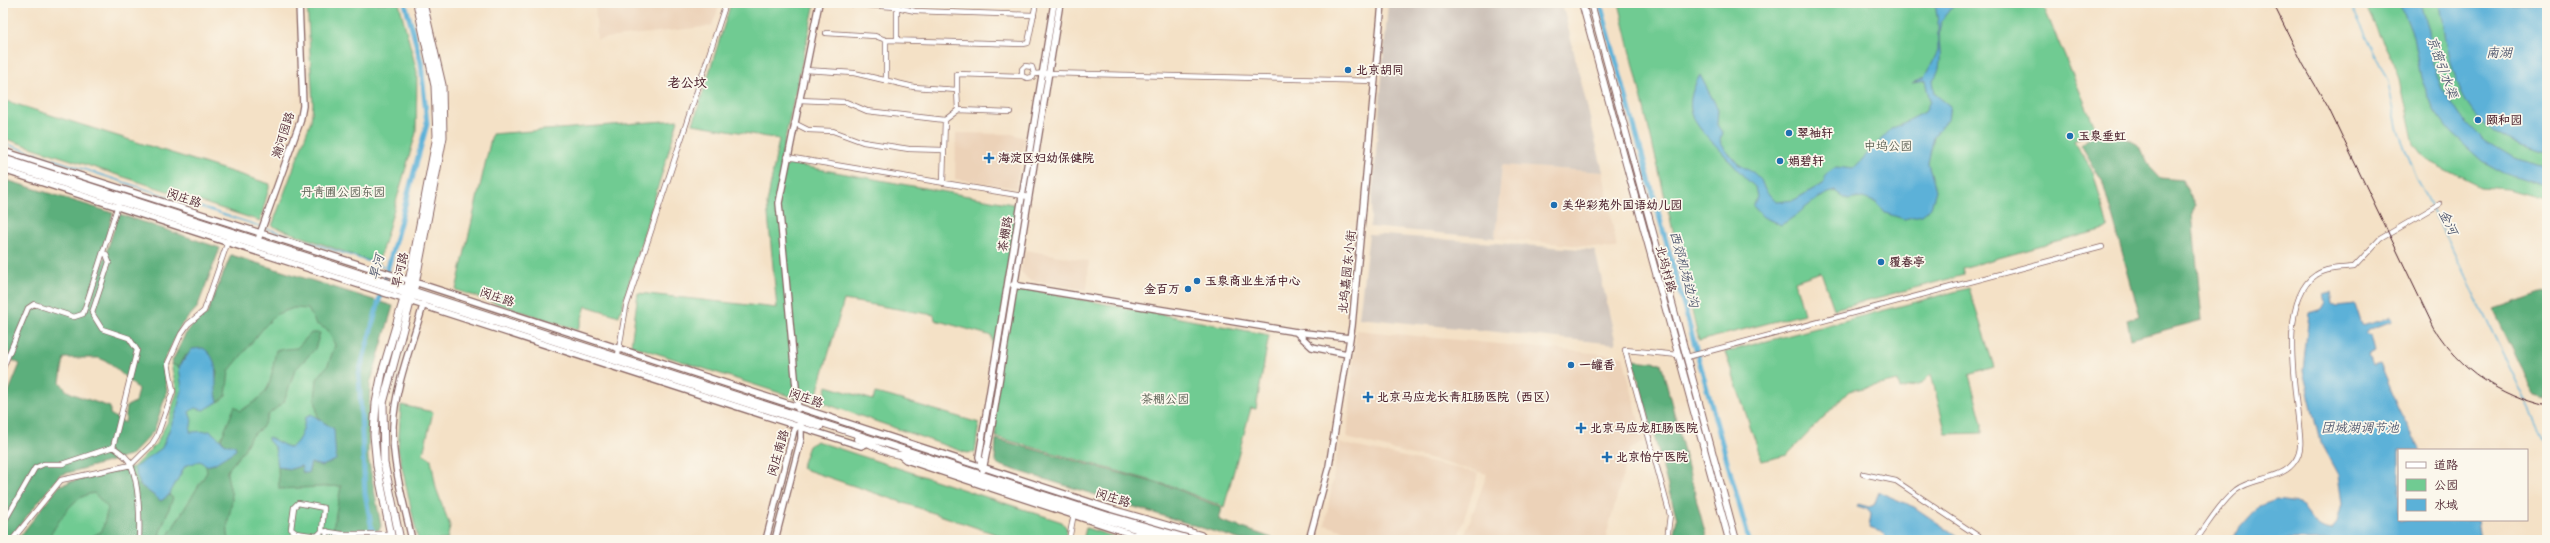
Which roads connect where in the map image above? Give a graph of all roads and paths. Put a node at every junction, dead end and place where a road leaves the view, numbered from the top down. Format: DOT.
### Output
graph roads {
  1 [pos="299,3"];
  2 [pos="417,3"];
  3 [pos="423,3"];
  4 [pos="726,3"];
  5 [pos="819,3"];
  6 [pos="835,3"];
  7 [pos="1036,3"];
  8 [pos="1054,3"];
  9 [pos="1060,3"];
  10 [pos="1382,3"];
  11 [pos="1582,3"];
  12 [pos="1591,3"];
  13 [pos="897,5"];
  14 [pos="1034,15"];
  15 [pos="826,33"];
  16 [pos="897,39"];
  17 [pos="886,40"];
  18 [pos="805,70"];
  19 [pos="1034,74"];
  20 [pos="1046,74"];
  21 [pos="1022,76"];
  22 [pos="886,81"];
  23 [pos="1375,81"];
  24 [pos="957,90"];
  25 [pos="799,100"];
  26 [pos="958,110"];
  27 [pos="1010,112"];
  28 [pos="945,120"];
  29 [pos="794,123"];
  30 [pos="944,150"];
  31 [pos="3,151"];
  32 [pos="787,157"];
  33 [pos="3,158"];
  34 [pos="3,164"];
  35 [pos="3,170"];
  36 [pos="943,182"];
  37 [pos="1026,196"];
  38 [pos="118,204"];
  39 [pos="2438,205"];
  40 [pos="261,232"];
  41 [pos="229,240"];
  42 [pos="2102,247"];
  43 [pos="103,253"];
  44 [pos="379,282"];
  45 [pos="1012,285"];
  46 [pos="395,287"];
  47 [pos="409,292"];
  48 [pos="424,303"];
  49 [pos="500,310"];
  50 [pos="510,320"];
  51 [pos="1296,332"];
  52 [pos="1350,338"];
  53 [pos="618,352"];
  54 [pos="1347,354"];
  55 [pos="1679,355"];
  56 [pos="1687,357"];
  57 [pos="3,368"];
  58 [pos="798,408"];
  59 [pos="800,423"];
  60 [pos="113,447"];
  61 [pos="904,458"];
  62 [pos="131,465"];
  63 [pos="983,468"];
  64 [pos="1863,474"];
  65 [pos="982,477"];
  66 [pos="1074,514"];
  67 [pos="3,524"];
  68 [pos="322,531"];
  69 [pos="327,531"];
  70 [pos="389,536"];
  71 [pos="12,540"];
  72 [pos="139,540"];
  73 [pos="326,540"];
  74 [pos="400,540"];
  75 [pos="412,540"];
  76 [pos="766,540"];
  77 [pos="775,540"];
  78 [pos="1069,540"];
  79 [pos="1172,540"];
  80 [pos="1193,540"];
  81 [pos="1204,540"];
  82 [pos="1309,540"];
  83 [pos="1666,540"];
  84 [pos="1729,540"];
  85 [pos="1736,540"];
  86 [pos="1984,540"];
  87 [pos="2196,540"];
  1 -- 40 [label="street, 瀚河园路"];
  2 -- 47 [label="main road, 旱河路"];
  3 -- 47 [label="main road, 旱河路"];
  4 -- 53 [label="street"];
  5 -- 18 [label="street"];
  6 -- 13 [label="street"];
  7 -- 14 [label="street"];
  8 -- 20 [label="street, 茶棚路"];
  9 -- 20 [label="street, 茶棚路"];
  10 -- 23 [label="street, 北坞嘉园东小街"];
  11 -- 55 [label="main road, 北坞村路"];
  12 -- 56 [label="main road, 北坞村路"];
  13 -- 14 [label="street"];
  13 -- 16 [label="street"];
  14 -- 16 [label="street"];
  15 -- 17 [label="street"];
  16 -- 17 [label="street"];
  17 -- 22 [label="street"];
  18 -- 22 [label="street"];
  18 -- 25 [label="street"];
  19 -- 20 [label="street"];
  19 -- 21 [label="street"];
  19 -- 21 [label="street"];
  20 -- 23 [label="street"];
  20 -- 37 [label="street, 茶棚路"];
  21 -- 24 [label="street"];
  22 -- 24 [label="street"];
  23 -- 52 [label="street, 北坞嘉园东小街"];
  24 -- 26 [label="street"];
  25 -- 28 [label="street"];
  25 -- 29 [label="street"];
  26 -- 27 [label="street"];
  26 -- 28 [label="street"];
  28 -- 30 [label="street"];
  29 -- 30 [label="street"];
  29 -- 32 [label="street"];
  30 -- 36 [label="street"];
  31 -- 40 [label="street, 闵庄路"];
  32 -- 36 [label="street"];
  32 -- 58 [label="street"];
  33 -- 40 [label="main road, 闵庄路"];
  34 -- 38 [label="main road, 闵庄路"];
  35 -- 38 [label="street, 闵庄路"];
  36 -- 37 [label="street"];
  37 -- 45 [label="street, 茶棚路"];
  38 -- 41 [label="main road, 闵庄路"];
  38 -- 43 [label="street"];
  39 -- 87 [label="street"];
  40 -- 41 [label="street"];
  40 -- 44 [label="main road, 闵庄路"];
  41 -- 44 [label="main road, 闵庄路"];
  41 -- 62 [label="street"];
  42 -- 56 [label="street"];
  43 -- 57 [label="street"];
  43 -- 60 [label="street"];
  44 -- 46 [label="main road"];
  44 -- 46 [label="street"];
  45 -- 51 [label="street"];
  45 -- 63 [label="street, 茶棚路"];
  46 -- 47 [label="main road, 闵庄路"];
  46 -- 47 [label="street, 闵庄路"];
  47 -- 48 [label="main road, 闵庄路"];
  47 -- 49 [label="street, 闵庄路"];
  47 -- 50 [label="main road, 闵庄路"];
  47 -- 70 [label="main road, 旱河路"];
  47 -- 74 [label="main road, 旱河路"];
  48 -- 59 [label="main road, 闵庄路"];
  48 -- 75 [label="street"];
  49 -- 50 [label="street"];
  49 -- 53 [label="street, 闵庄路"];
  50 -- 53 [label="main road, 闵庄路"];
  51 -- 52 [label="street"];
  51 -- 54 [label="street"];
  52 -- 54 [label="street, 北坞嘉园东小街"];
  53 -- 58 [label="street, 闵庄路"];
  53 -- 59 [label="main road, 闵庄路"];
  54 -- 82 [label="street, 北坞嘉园东小街"];
  55 -- 83 [label="street"];
  55 -- 84 [label="main road, 北坞村路"];
  56 -- 85 [label="main road, 北坞村路"];
  58 -- 59 [label="street"];
  58 -- 63 [label="street, 闵庄路"];
  59 -- 61 [label="main road, 闵庄路"];
  59 -- 65 [label="main road, 闵庄路"];
  59 -- 76 [label="street, 闵庄南路"];
  59 -- 77 [label="street, 闵庄南路"];
  60 -- 62 [label="street"];
  60 -- 67 [label="street"];
  61 -- 65 [label="main road, 闵庄路"];
  61 -- 66 [label="street, 闵庄路"];
  62 -- 71 [label="street"];
  62 -- 72 [label="street"];
  63 -- 65 [label="street, 茶棚路"];
  63 -- 81 [label="street, 闵庄路"];
  64 -- 86 [label="street"];
  65 -- 66 [label="main road, 闵庄路"];
  65 -- 80 [label="main road, 闵庄路"];
  66 -- 78 [label="street"];
  66 -- 79 [label="main road, 闵庄路"];
  68 -- 68 [label="street"];
  68 -- 69 [label="street"];
  69 -- 70 [label="street"];
  69 -- 73 [label="street"];
}
